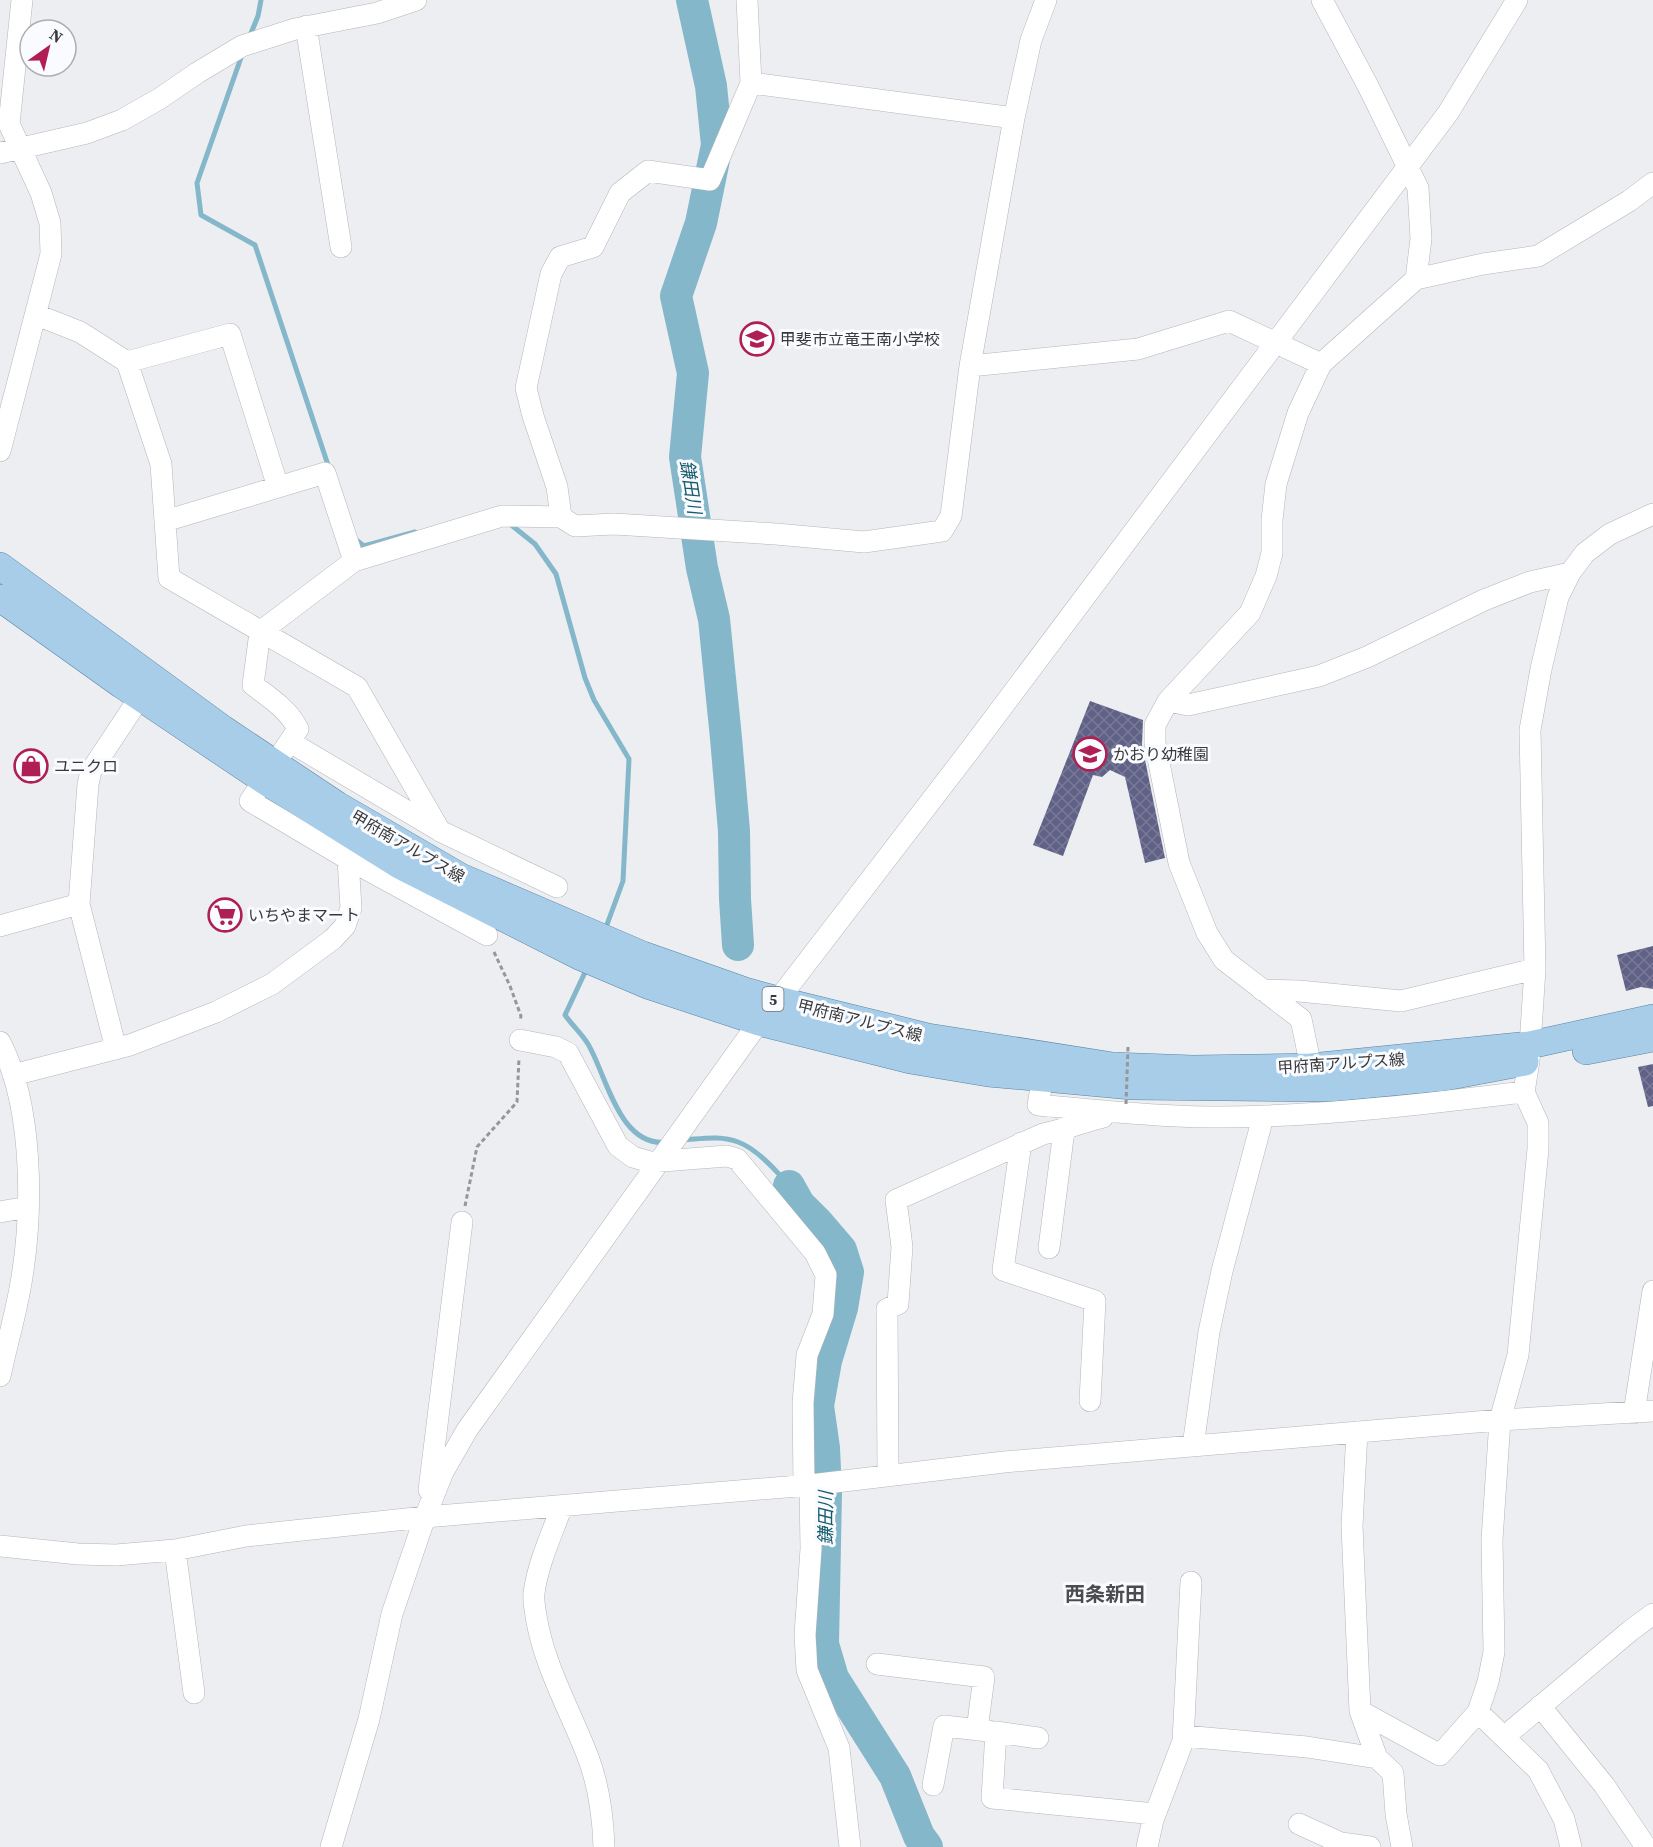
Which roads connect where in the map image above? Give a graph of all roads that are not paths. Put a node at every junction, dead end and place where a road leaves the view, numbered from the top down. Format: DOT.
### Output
graph roads {
  1 [pos="22,0"];
  2 [pos="416,0"];
  3 [pos="747,0"];
  4 [pos="1046,0"];
  5 [pos="1322,0"];
  6 [pos="1517,0"];
  7 [pos="339,10"];
  8 [pos="306,26"];
  9 [pos="751,83"];
  10 [pos="1014,118"];
  11 [pos="9,150"];
  12 [pos="1408,166"];
  13 [pos="1653,183"];
  14 [pos="341,247"];
  15 [pos="1416,279"];
  16 [pos="37,315"];
  17 [pos="1275,343"];
  18 [pos="128,362"];
  19 [pos="1321,363"];
  20 [pos="970,366"];
  21 [pos="1,442"];
  22 [pos="278,487"];
  23 [pos="1653,514"];
  24 [pos="561,517"];
  25 [pos="165,521"];
  26 [pos="354,561"];
  27 [pos="0,566"];
  28 [pos="1570,573"];
  29 [pos="0,598"];
  30 [pos="260,632"];
  31 [pos="140,697"];
  32 [pos="1168,701"];
  33 [pos="290,742"];
  34 [pos="270,773"];
  35 [pos="440,831"];
  36 [pos="348,859"];
  37 [pos="556,887"];
  38 [pos="79,904"];
  39 [pos="0,926"];
  40 [pos="487,935"];
  41 [pos="1535,969"];
  42 [pos="1262,990"];
  43 [pos="778,1000"];
  44 [pos="1653,1018"];
  45 [pos="759,1022"];
  46 [pos="1653,1038"];
  47 [pos="520,1040"];
  48 [pos="0,1042"];
  49 [pos="116,1049"];
  50 [pos="1529,1053"];
  51 [pos="1311,1067"];
  52 [pos="1044,1068"];
  53 [pos="13,1075"];
  54 [pos="1524,1092"];
  55 [pos="1124,1108"];
  56 [pos="1263,1116"];
  57 [pos="1064,1130"];
  58 [pos="1021,1143"];
  59 [pos="662,1158"];
  60 [pos="28,1207"];
  61 [pos="0,1212"];
  62 [pos="462,1222"];
  63 [pos="1049,1248"];
  64 [pos="1653,1291"];
  65 [pos="0,1374"];
  66 [pos="1090,1401"];
  67 [pos="1643,1412"];
  68 [pos="1500,1420"];
  69 [pos="1357,1432"];
  70 [pos="1193,1446"];
  71 [pos="888,1474"];
  72 [pos="808,1485"];
  73 [pos="562,1506"];
  74 [pos="425,1517"];
  75 [pos="0,1546"];
  76 [pos="176,1550"];
  77 [pos="1191,1582"];
  78 [pos="1653,1614"];
  79 [pos="877,1664"];
  80 [pos="194,1693"];
  81 [pos="1540,1706"];
  82 [pos="1360,1711"];
  83 [pos="1478,1712"];
  84 [pos="986,1731"];
  85 [pos="1184,1736"];
  86 [pos="1504,1737"];
  87 [pos="1038,1738"];
  88 [pos="1377,1758"];
  89 [pos="933,1785"];
  90 [pos="1155,1814"];
  91 [pos="1299,1824"];
  92 [pos="331,1847"];
  93 [pos="604,1847"];
  94 [pos="850,1847"];
  95 [pos="1147,1847"];
  96 [pos="1370,1847"];
  97 [pos="1402,1847"];
  98 [pos="1571,1847"];
  99 [pos="1646,1847"];
  1 -- 11 [label="street"];
  2 -- 7 [label="street"];
  3 -- 9 [label="street"];
  4 -- 10 [label="street"];
  5 -- 12 [label="street"];
  6 -- 12 [label="street"];
  7 -- 8 [label="street"];
  8 -- 11 [label="street"];
  8 -- 14 [label="street"];
  9 -- 10 [label="street"];
  9 -- 24 [label="street"];
  10 -- 20 [label="street"];
  11 -- 16 [label="street"];
  12 -- 15 [label="street"];
  12 -- 17 [label="street"];
  13 -- 15 [label="street"];
  15 -- 19 [label="street"];
  16 -- 18 [label="street"];
  16 -- 21 [label="street"];
  17 -- 19 [label="street"];
  17 -- 20 [label="street"];
  17 -- 43 [label="street"];
  18 -- 22 [label="street"];
  18 -- 25 [label="street"];
  19 -- 32 [label="street"];
  20 -- 24 [label="street"];
  22 -- 25 [label="street"];
  22 -- 26 [label="street"];
  23 -- 28 [label="street"];
  24 -- 26 [label="street"];
  25 -- 30 [label="street"];
  26 -- 30 [label="street"];
  27 -- 34 [label="main road, 甲府南アルプス線 / 5"];
  28 -- 32 [label="street"];
  28 -- 41 [label="street"];
  29 -- 31 [label="main road, 甲府南アルプス線 / 5"];
  30 -- 33 [label="street"];
  30 -- 35 [label="street"];
  31 -- 34 [label="main road, 甲府南アルプス線 / 5"];
  31 -- 38 [label="street"];
  32 -- 42 [label="street"];
  33 -- 34 [label="street"];
  33 -- 35 [label="street"];
  34 -- 36 [label="street"];
  34 -- 43 [label="main road, 甲府南アルプス線 / 5"];
  34 -- 45 [label="main road, 甲府南アルプス線 / 5"];
  35 -- 37 [label="street"];
  36 -- 40 [label="street"];
  36 -- 49 [label="street"];
  38 -- 39 [label="street"];
  38 -- 49 [label="street"];
  41 -- 42 [label="street"];
  41 -- 50 [label="street"];
  42 -- 51 [label="street"];
  43 -- 45 [label="street"];
  43 -- 52 [label="main road, 甲府南アルプス線 / 5"];
  44 -- 50 [label="main road, 甲府南アルプス線 / 5"];
  45 -- 52 [label="main road, 甲府南アルプス線 / 5"];
  45 -- 59 [label="street"];
  46 -- 50 [label="main road, 甲府南アルプス線 / 5"];
  47 -- 59 [label="street"];
  48 -- 53 [label="street"];
  49 -- 53 [label="street"];
  50 -- 51 [label="main road, 甲府南アルプス線 / 5"];
  50 -- 52 [label="main road, 甲府南アルプス線 / 5"];
  50 -- 54 [label="street"];
  51 -- 52 [label="main road, 甲府南アルプス線 / 5"];
  52 -- 55 [label="street"];
  53 -- 60 [label="street"];
  54 -- 56 [label="street"];
  54 -- 68 [label="street"];
  55 -- 56 [label="street"];
  55 -- 57 [label="street"];
  56 -- 70 [label="street"];
  57 -- 58 [label="street"];
  57 -- 63 [label="street"];
  58 -- 66 [label="street"];
  58 -- 71 [label="street"];
  59 -- 72 [label="street"];
  59 -- 74 [label="street"];
  60 -- 61 [label="street"];
  60 -- 65 [label="street"];
  62 -- 74 [label="street"];
  64 -- 67 [label="street"];
  67 -- 68 [label="street"];
  68 -- 69 [label="street"];
  68 -- 83 [label="street"];
  69 -- 70 [label="street"];
  69 -- 82 [label="street"];
  70 -- 71 [label="street"];
  71 -- 72 [label="street"];
  72 -- 73 [label="street"];
  72 -- 94 [label="street"];
  73 -- 74 [label="street"];
  73 -- 93 [label="street"];
  74 -- 76 [label="street"];
  74 -- 92 [label="street"];
  75 -- 76 [label="street"];
  76 -- 80 [label="street"];
  77 -- 85 [label="street"];
  78 -- 81 [label="street"];
  79 -- 84 [label="street"];
  81 -- 86 [label="street"];
  81 -- 99 [label="street"];
  82 -- 83 [label="street"];
  82 -- 88 [label="street"];
  83 -- 86 [label="street"];
  84 -- 87 [label="street"];
  84 -- 89 [label="street"];
  84 -- 90 [label="street"];
  85 -- 88 [label="street"];
  85 -- 90 [label="street"];
  86 -- 98 [label="street"];
  88 -- 97 [label="street"];
  90 -- 95 [label="street"];
  91 -- 96 [label="street"];
}
